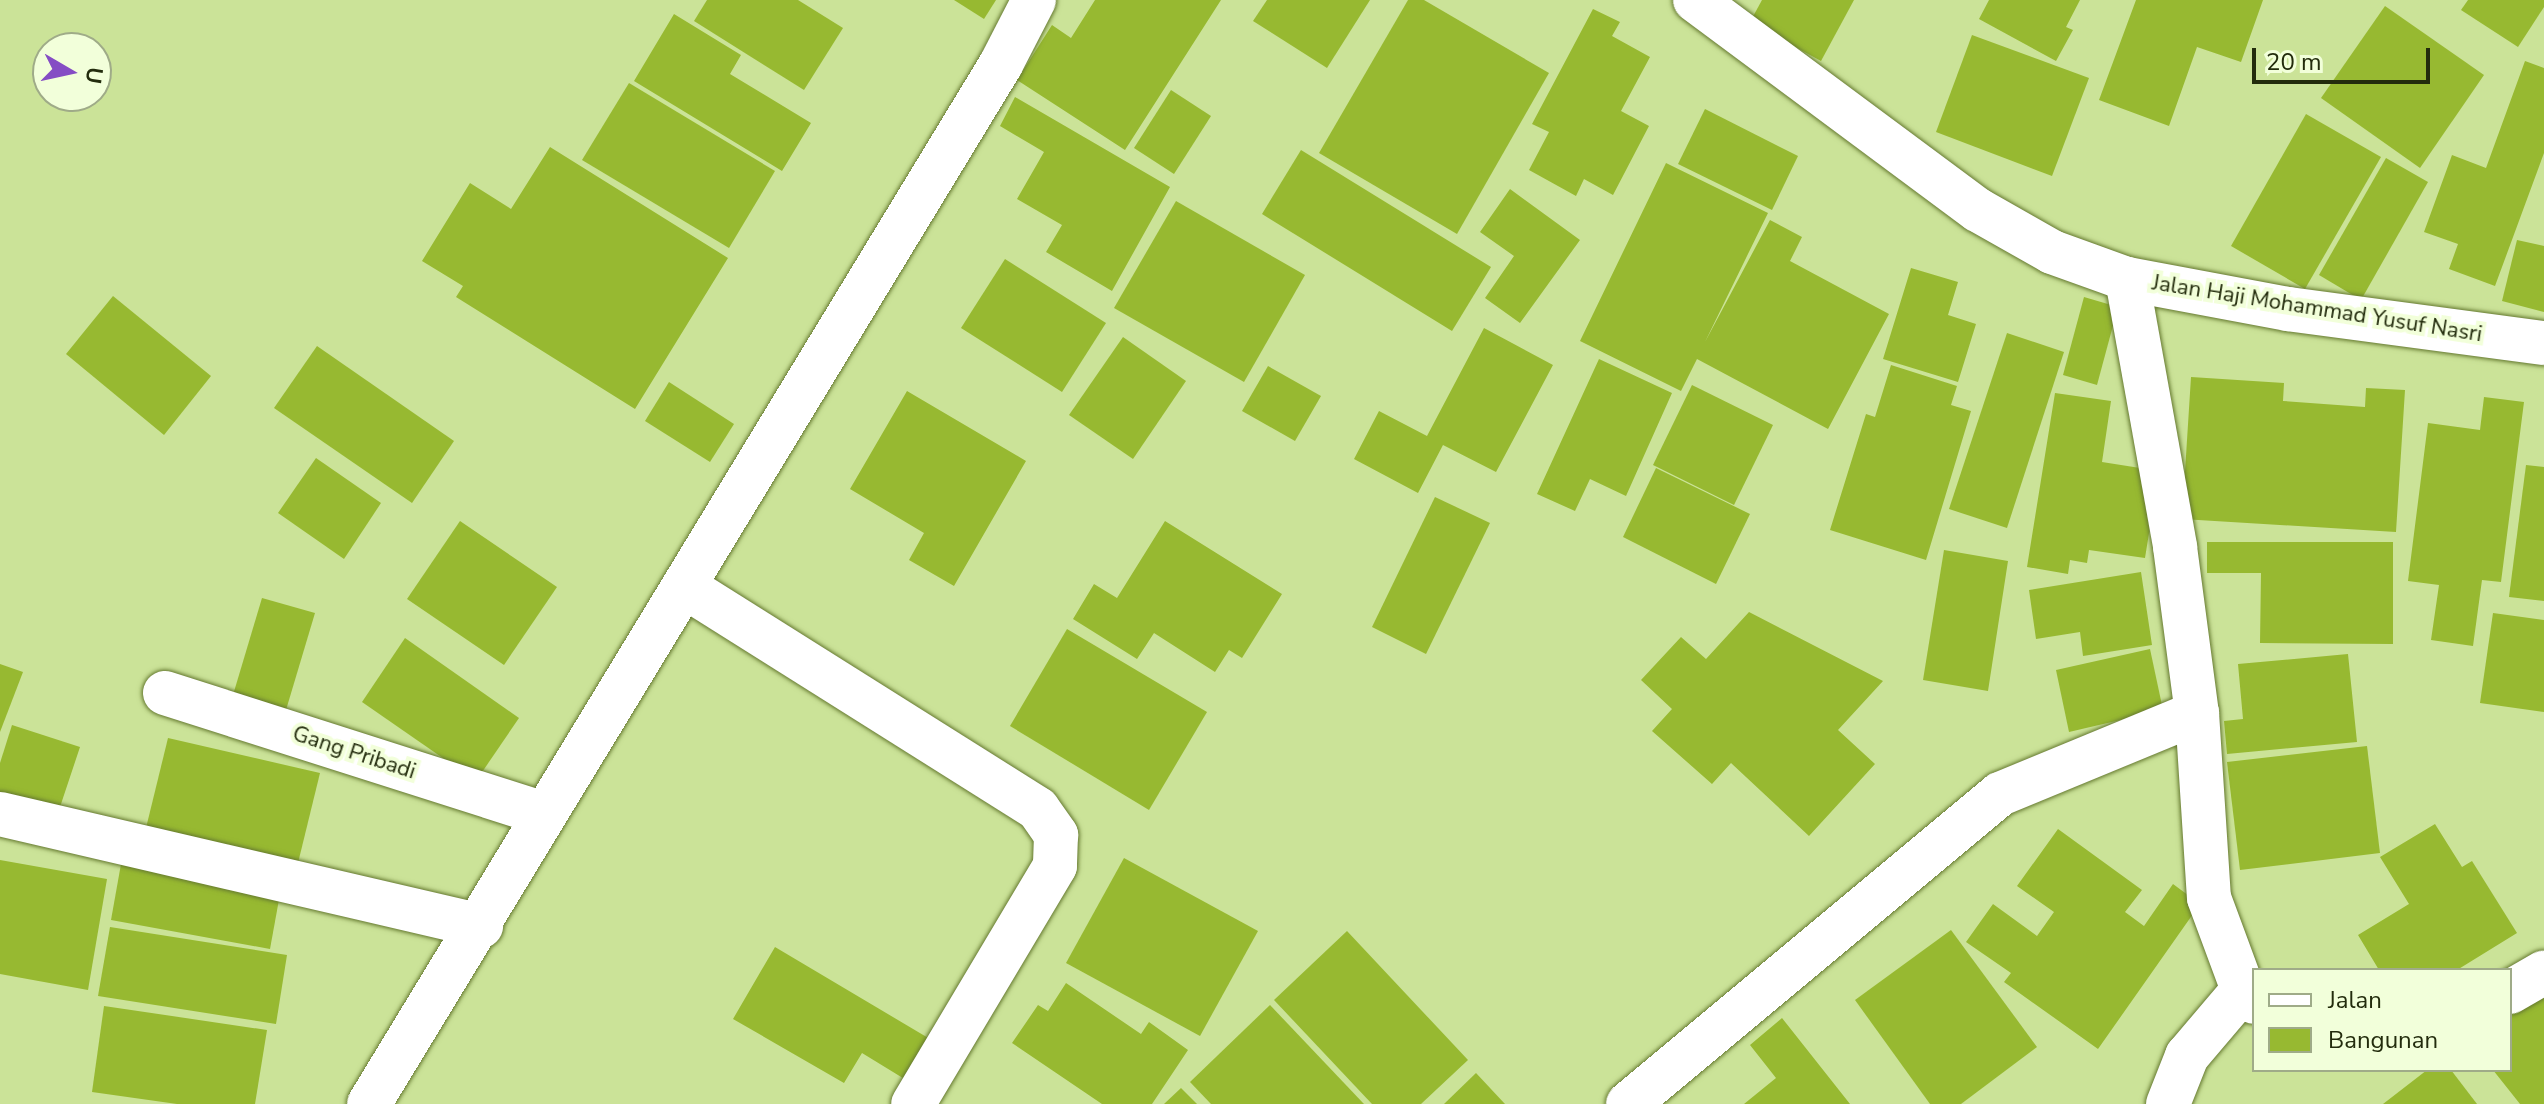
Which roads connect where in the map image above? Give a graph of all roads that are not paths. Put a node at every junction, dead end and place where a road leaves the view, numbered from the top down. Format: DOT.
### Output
graph roads {
  1 [pos="1034,0"];
  2 [pos="1714,5"];
  3 [pos="2127,279"];
  4 [pos="2544,343"];
  5 [pos="684,586"];
  6 [pos="165,693"];
  7 [pos="2197,713"];
  8 [pos="0,814"];
  9 [pos="544,814"];
  10 [pos="481,926"];
  11 [pos="2544,972"];
  12 [pos="2512,991"];
  13 [pos="2249,996"];
  14 [pos="369,1104"];
  15 [pos="913,1104"];
  16 [pos="1628,1104"];
  17 [pos="2168,1104"];
  1 -- 5 [label="street"];
  2 -- 3 [label="street, Jalan Haji Mohammad Yusuf Nasri"];
  3 -- 4 [label="street, Jalan Haji Mohammad Yusuf Nasri"];
  3 -- 7 [label="street"];
  5 -- 9 [label="street"];
  5 -- 15 [label="street"];
  6 -- 9 [label="street, Gang Pribadi"];
  7 -- 13 [label="street"];
  7 -- 16 [label="street"];
  8 -- 10 [label="street"];
  9 -- 10 [label="street"];
  10 -- 14 [label="street"];
  11 -- 12 [label="street"];
  13 -- 17 [label="street"];
}
